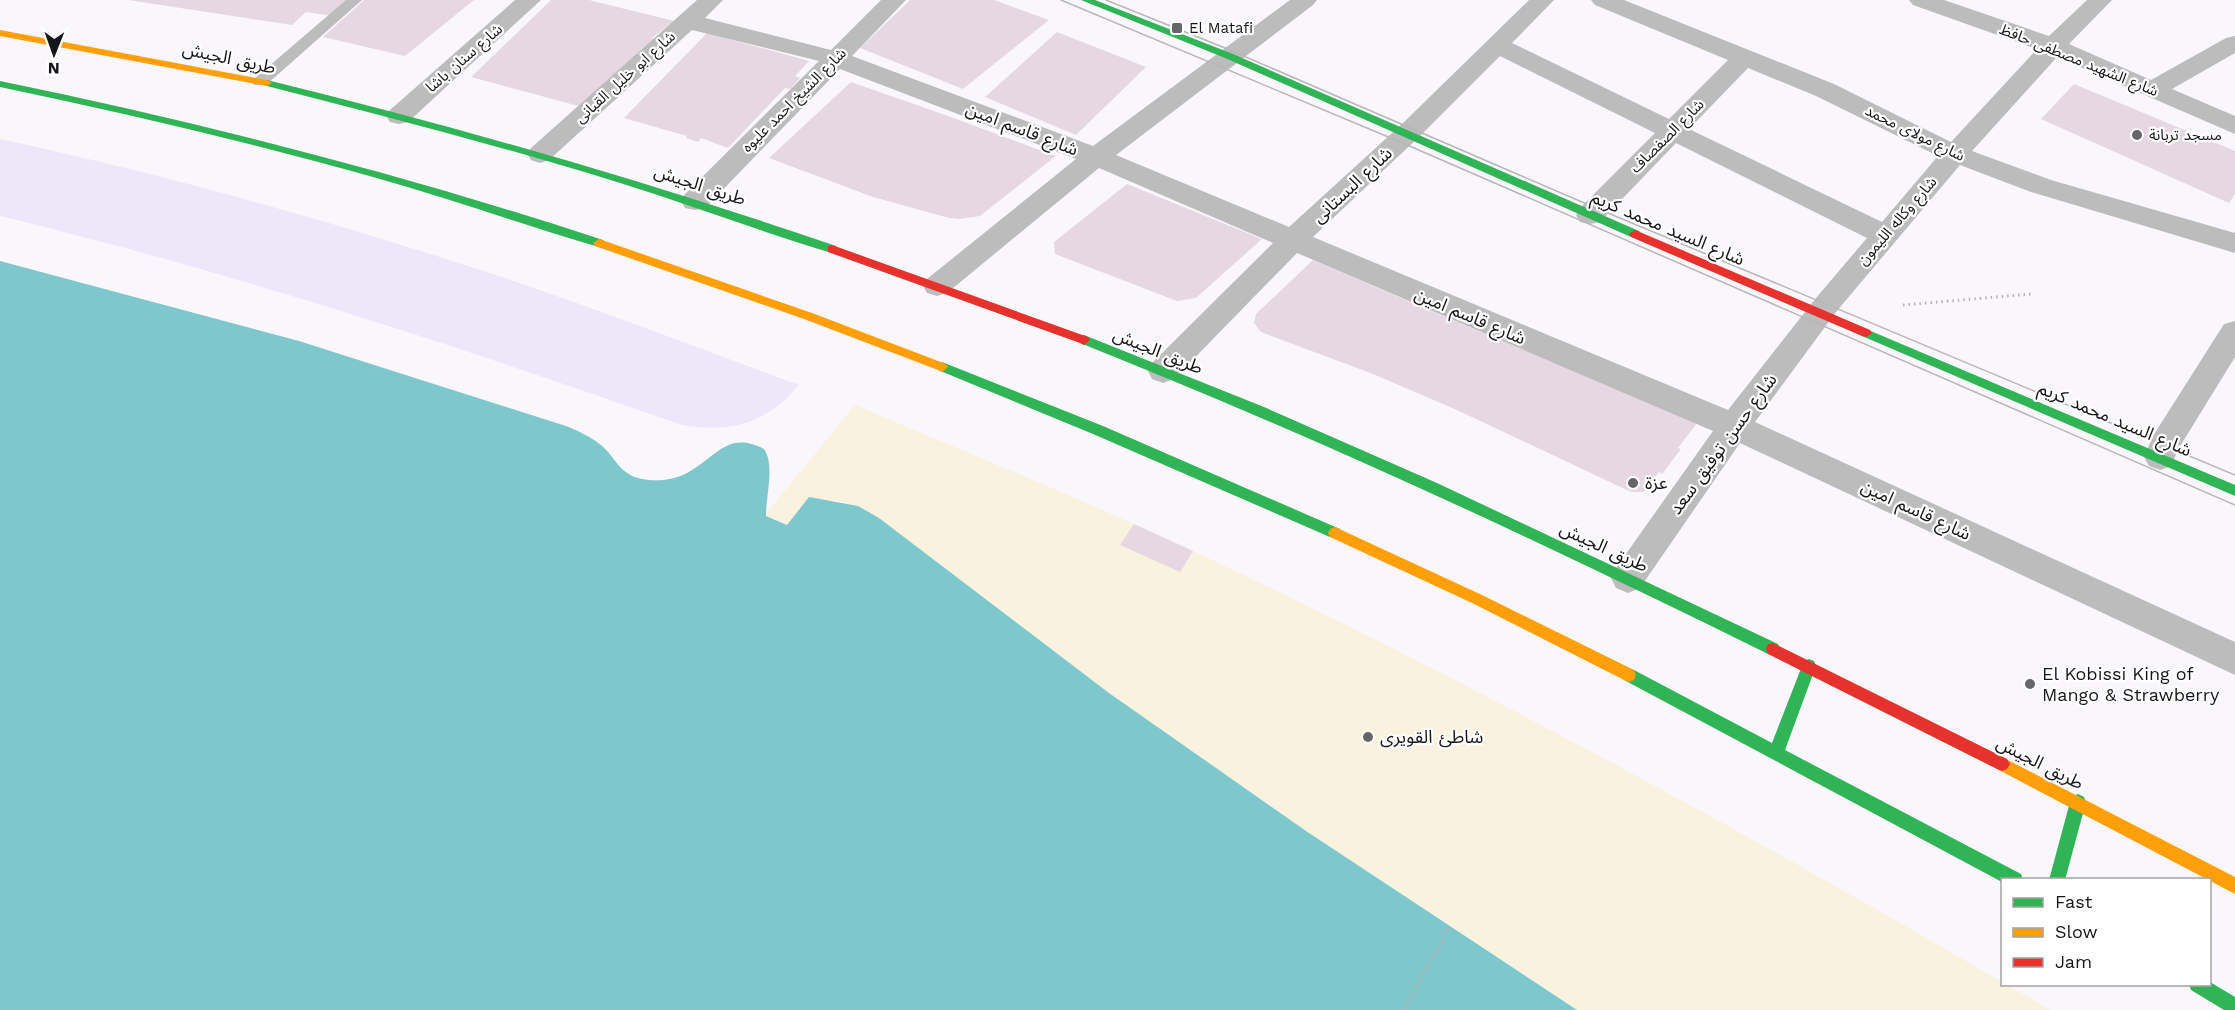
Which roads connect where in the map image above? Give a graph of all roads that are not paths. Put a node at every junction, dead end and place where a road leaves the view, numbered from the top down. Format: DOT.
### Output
graph roads {
  1 [pos="355,0"];
  2 [pos="529,0"];
  3 [pos="711,0"];
  4 [pos="894,0"];
  5 [pos="1086,0"];
  6 [pos="1305,0"];
  7 [pos="1542,0"];
  8 [pos="1603,0"];
  9 [pos="1921,0"];
  10 [pos="2100,0"];
  11 [pos="687,21"];
  12 [pos="0,33"];
  13 [pos="2235,43"];
  14 [pos="1497,45"];
  15 [pos="2053,46"];
  16 [pos="1229,56"];
  17 [pos="1745,57"];
  18 [pos="835,58"];
  19 [pos="260,82"];
  20 [pos="0,84"];
  21 [pos="2153,89"];
  22 [pos="399,116"];
  23 [pos="2235,126"];
  24 [pos="1672,131"];
  25 [pos="1407,133"];
  26 [pos="540,154"];
  27 [pos="1955,154"];
  28 [pos="1096,157"];
  29 [pos="695,201"];
  30 [pos="1590,215"];
  31 [pos="1885,236"];
  32 [pos="1292,241"];
  33 [pos="2235,243"];
  34 [pos="937,286"];
  35 [pos="1820,312"];
  36 [pos="2235,332"];
  37 [pos="1163,371"];
  38 [pos="1734,426"];
  39 [pos="2160,457"];
  40 [pos="2235,491"];
  41 [pos="1628,578"];
  42 [pos="2235,659"];
  43 [pos="1809,666"];
  44 [pos="1777,750"];
  45 [pos="2078,802"];
  46 [pos="2013,878"];
  47 [pos="2057,878"];
  48 [pos="2235,886"];
  49 [pos="2201,986"];
  50 [pos="2235,1006"];
  1 -- 19 [label="lane"];
  2 -- 22 [label="street, شارع سنان باشا"];
  3 -- 11 [label="street, شارع ابو خليل القبانى"];
  4 -- 18 [label="street, شارع الشيخ احمد عليوه"];
  5 -- 16 [label="main road, شارع السيد محمد كريم"];
  6 -- 16 [label="street"];
  7 -- 14 [label="street, شارع البستانى"];
  8 -- 17 [label="street, شارع مولاى محمد"];
  9 -- 15 [label="street, شارع الشهيد مصطفى حافظ"];
  10 -- 15 [label="street, شارع وكاله الليمون"];
  11 -- 18 [label="street, شارع قاسم امين"];
  11 -- 26 [label="street, شارع ابو خليل القبانى"];
  12 -- 19 [label="main road, طريق الجيش"];
  13 -- 21 [label="street"];
  14 -- 24 [label="street"];
  14 -- 25 [label="street, شارع البستانى"];
  15 -- 21 [label="street, شارع الشهيد مصطفى حافظ"];
  15 -- 27 [label="street, شارع وكاله الليمون"];
  16 -- 25 [label="main road, شارع السيد محمد كريم"];
  16 -- 28 [label="street"];
  17 -- 24 [label="street, شارع الصفصاف"];
  17 -- 27 [label="street, شارع مولاى محمد"];
  18 -- 28 [label="street, شارع قاسم امين"];
  18 -- 29 [label="street, شارع الشيخ احمد عليوه"];
  19 -- 22 [label="main road, طريق الجيش"];
  20 -- 44 [label="main road"];
  21 -- 23 [label="street, شارع الشهيد مصطفى حافظ"];
  22 -- 26 [label="main road, طريق الجيش"];
  24 -- 30 [label="street, شارع الصفصاف"];
  24 -- 31 [label="street"];
  25 -- 30 [label="main road, شارع السيد محمد كريم"];
  25 -- 32 [label="street, شارع البستانى"];
  26 -- 29 [label="main road, طريق الجيش"];
  27 -- 31 [label="street, شارع وكاله الليمون"];
  27 -- 33 [label="street, شارع مولاى محمد"];
  28 -- 32 [label="street, شارع قاسم امين"];
  28 -- 34 [label="street"];
  29 -- 34 [label="main road, طريق الجيش"];
  30 -- 35 [label="main road, شارع السيد محمد كريم"];
  31 -- 35 [label="street, شارع وكاله الليمون"];
  32 -- 37 [label="street, شارع البستانى"];
  32 -- 38 [label="street, شارع قاسم امين"];
  34 -- 37 [label="main road, طريق الجيش"];
  35 -- 38 [label="street, شارع حسن توفيق سعد"];
  35 -- 39 [label="main road, شارع السيد محمد كريم"];
  36 -- 39 [label="street"];
  37 -- 41 [label="main road, طريق الجيش"];
  38 -- 41 [label="street, شارع حسن توفيق سعد"];
  38 -- 42 [label="street, شارع قاسم امين"];
  39 -- 40 [label="main road, شارع السيد محمد كريم"];
  41 -- 43 [label="main road, طريق الجيش"];
  43 -- 44 [label="main road"];
  43 -- 45 [label="main road, طريق الجيش"];
  44 -- 46 [label="main road"];
  45 -- 47 [label="main road"];
  45 -- 48 [label="main road, طريق الجيش"];
  49 -- 50 [label="main road"];
}
